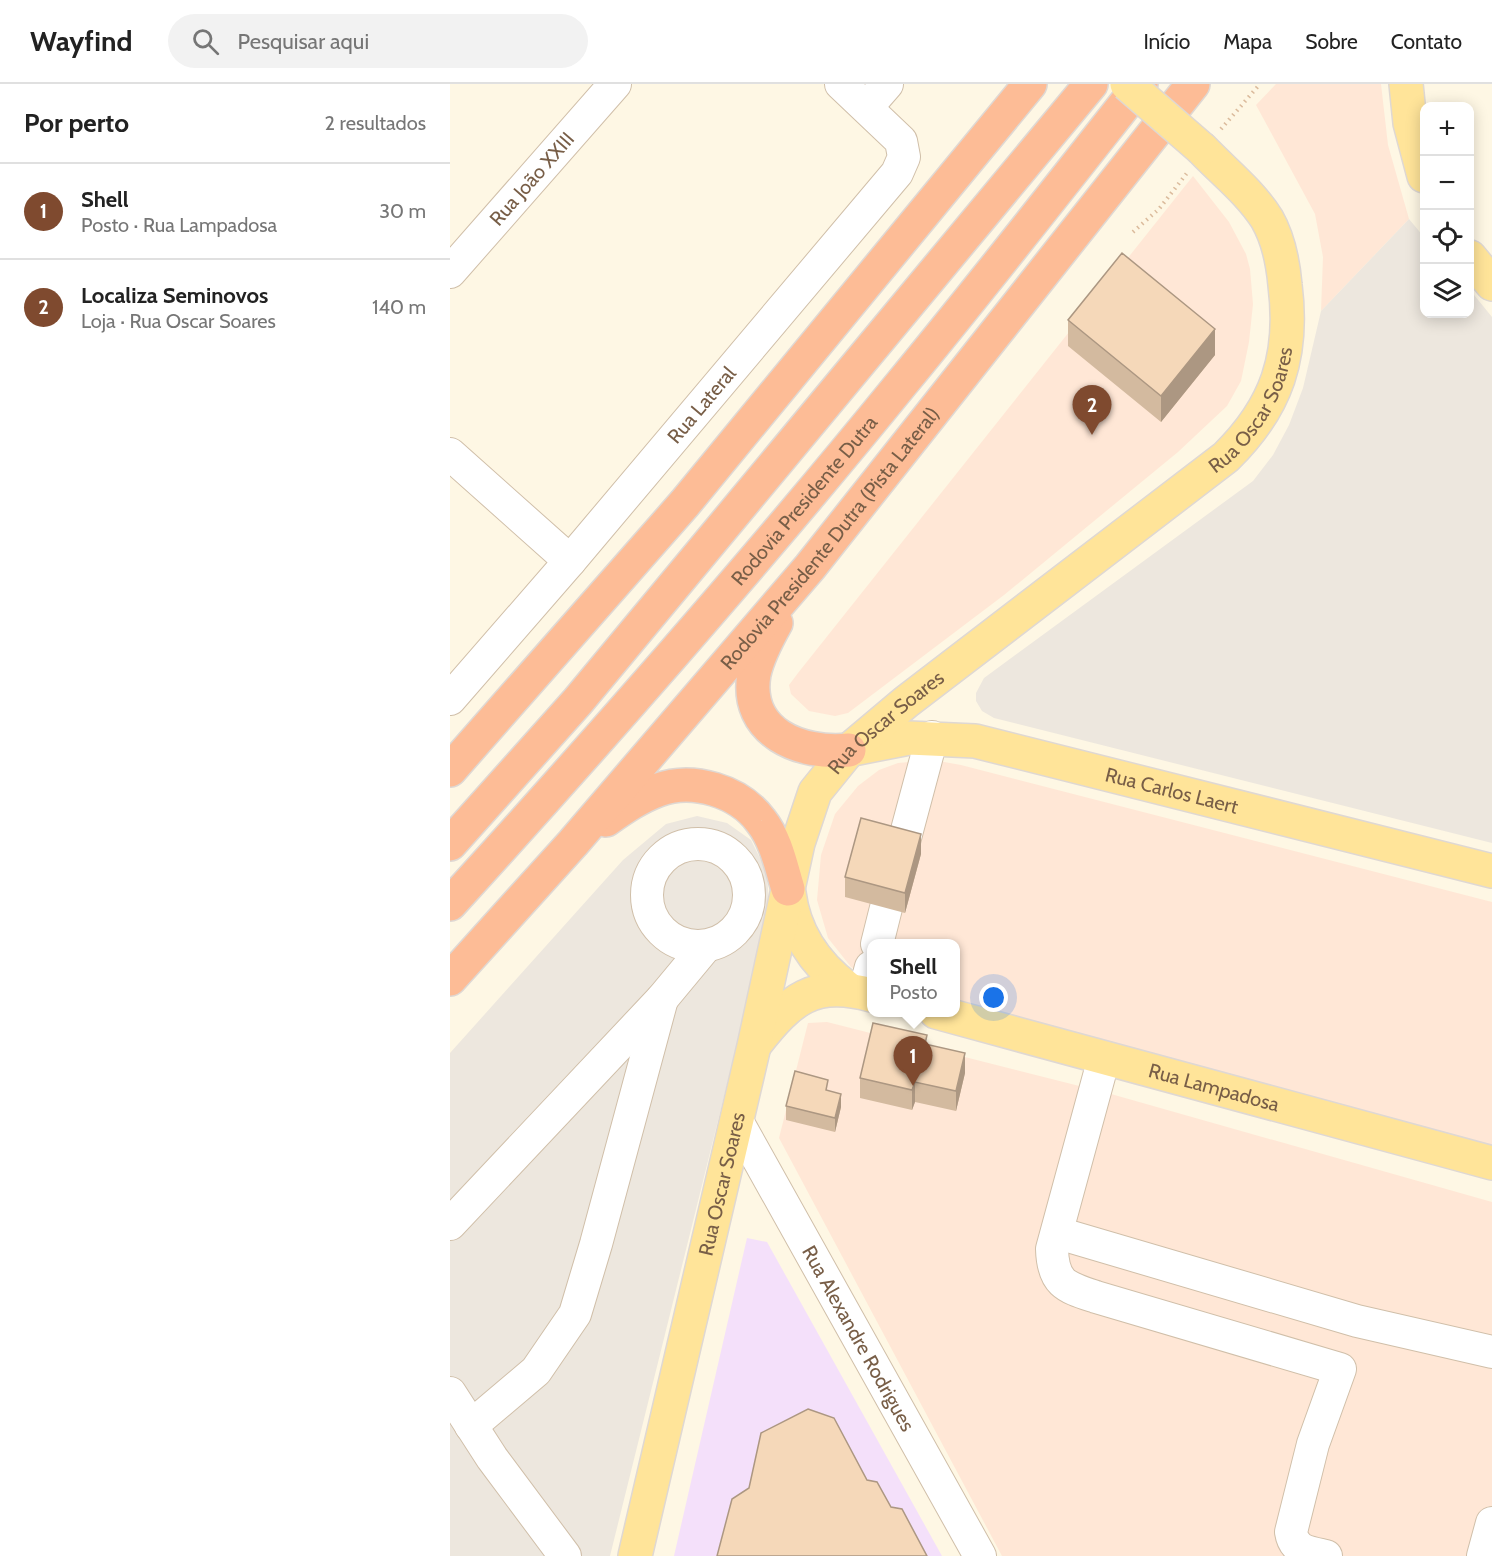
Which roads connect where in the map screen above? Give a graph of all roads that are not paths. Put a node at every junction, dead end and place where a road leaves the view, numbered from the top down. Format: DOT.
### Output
graph roads {
  1 [pos="615,84"];
  2 [pos="841,84"];
  3 [pos="1030,84"];
  4 [pos="1091,84"];
  5 [pos="1127,84"];
  6 [pos="1141,84"];
  7 [pos="1193,84"];
  8 [pos="1406,84"];
  9 [pos="877,95"];
  10 [pos="1420,158"];
  11 [pos="1474,261"];
  12 [pos="450,272"];
  13 [pos="1492,284"];
  14 [pos="450,454"];
  15 [pos="570,561"];
  16 [pos="810,567"];
  17 [pos="450,699"];
  18 [pos="932,737"];
  19 [pos="849,750"];
  20 [pos="450,770"];
  21 [pos="573,843"];
  22 [pos="450,844"];
  23 [pos="902,849"];
  24 [pos="1492,872"];
  25 [pos="788,889"];
  26 [pos="450,904"];
  27 [pos="886,908"];
  28 [pos="878,939"];
  29 [pos="706,946"];
  30 [pos="450,979"];
  31 [pos="863,986"];
  32 [pos="662,999"];
  33 [pos="954,1017"];
  34 [pos="754,1046"];
  35 [pos="1104,1058"];
  36 [pos="737,1120"];
  37 [pos="1492,1163"];
  38 [pos="450,1224"];
  39 [pos="1058,1233"];
  40 [pos="1357,1321"];
  41 [pos="1492,1352"];
  42 [pos="1340,1369"];
  43 [pos="450,1393"];
  44 [pos="471,1426"];
  45 [pos="1492,1523"];
  46 [pos="565,1556"];
  47 [pos="635,1556"];
  48 [pos="980,1556"];
  49 [pos="1326,1556"];
  50 [pos="1483,1556"];
  1 -- 12 [label="street, Rua João XXIII"];
  2 -- 9 [label="street, Rua Lateral"];
  3 -- 20 [label="highway"];
  4 -- 22 [label="highway"];
  5 -- 19 [label="main road, Rua Oscar Soares, bridge"];
  6 -- 26 [label="highway, Rodovia Presidente Dutra"];
  7 -- 16 [label="highway, Rodovia Presidente Dutra (Pista Lateral)"];
  8 -- 10 [label="main road"];
  9 -- 15 [label="street, Rua Lateral"];
  11 -- 13 [label="main road"];
  14 -- 15 [label="street"];
  15 -- 17 [label="street, Rua Lateral"];
  16 -- 19 [label="highway"];
  16 -- 21 [label="highway, Rodovia Presidente Dutra (Pista Lateral)"];
  18 -- 19 [label="main road, Rua Carlos Laert"];
  18 -- 23 [label="street"];
  18 -- 24 [label="main road, Rua Carlos Laert"];
  19 -- 25 [label="main road, Rua Oscar Soares"];
  21 -- 25 [label="highway"];
  21 -- 30 [label="highway, Rodovia Presidente Dutra (Pista Lateral)"];
  25 -- 31 [label="main road"];
  25 -- 34 [label="main road, Rua Oscar Soares"];
  27 -- 28 [label="street"];
  29 -- 32 [label="street"];
  31 -- 34 [label="main road"];
  32 -- 38 [label="street"];
  32 -- 44 [label="street"];
  33 -- 35 [label="main road, Rua Lampadosa"];
  34 -- 36 [label="main road, Rua Oscar Soares"];
  35 -- 37 [label="main road, Rua Lampadosa"];
  35 -- 39 [label="street"];
  36 -- 47 [label="main road, Rua Oscar Soares"];
  36 -- 48 [label="street, Rua Alexandre Rodrigues"];
  39 -- 40 [label="street"];
  39 -- 42 [label="street"];
  40 -- 41 [label="street"];
  40 -- 42 [label="street"];
  42 -- 49 [label="street"];
  43 -- 44 [label="street"];
  44 -- 46 [label="street"];
  45 -- 50 [label="street"];
}
